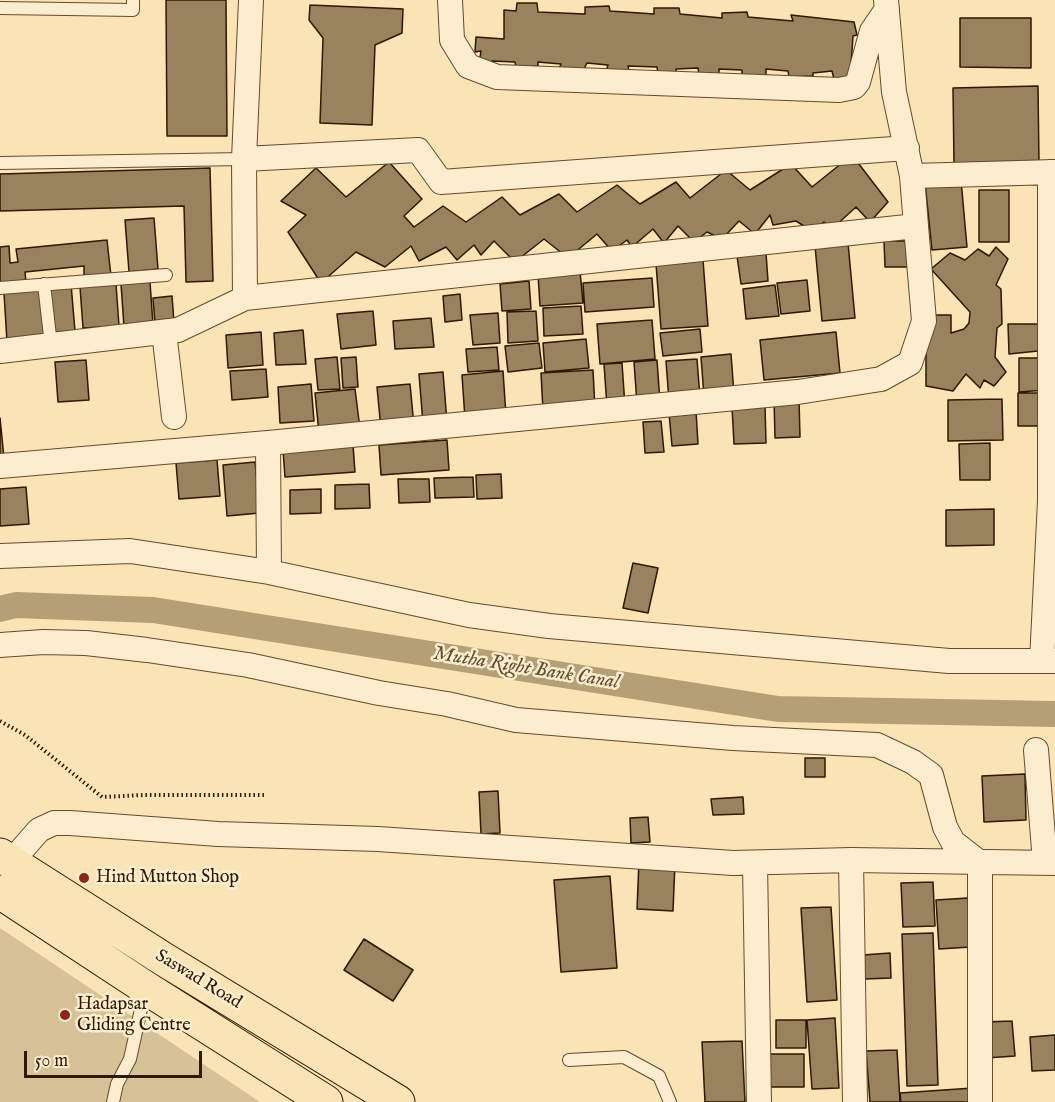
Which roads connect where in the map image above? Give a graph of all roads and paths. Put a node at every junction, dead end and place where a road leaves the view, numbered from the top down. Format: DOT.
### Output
graph roads {
  1 [pos="133,0"];
  2 [pos="251,0"];
  3 [pos="450,0"];
  4 [pos="887,5"];
  5 [pos="0,8"];
  6 [pos="907,148"];
  7 [pos="244,159"];
  8 [pos="0,163"];
  9 [pos="1053,172"];
  10 [pos="912,176"];
  11 [pos="916,226"];
  12 [pos="166,275"];
  13 [pos="45,284"];
  14 [pos="0,288"];
  15 [pos="245,298"];
  16 [pos="164,332"];
  17 [pos="51,345"];
  18 [pos="0,351"];
  19 [pos="174,417"];
  20 [pos="268,443"];
  21 [pos="0,466"];
  22 [pos="0,556"];
  23 [pos="268,572"];
  24 [pos="0,645"];
  25 [pos="1049,661"];
  26 [pos="0,721"];
  27 [pos="1036,750"];
  28 [pos="265,795"];
  29 [pos="6,858"];
  30 [pos="851,860"];
  31 [pos="1050,862"];
  32 [pos="755,863"];
  33 [pos="980,863"];
  34 [pos="0,892"];
  35 [pos="155,974"];
  36 [pos="568,1060"];
  37 [pos="113,1102"];
  38 [pos="326,1102"];
  39 [pos="398,1102"];
  40 [pos="670,1102"];
  41 [pos="759,1102"];
  42 [pos="855,1102"];
  43 [pos="980,1102"];
  1 -- 5 [label="lane"];
  2 -- 7 [label="street"];
  3 -- 4 [label="street"];
  4 -- 6 [label="street"];
  6 -- 7 [label="street"];
  6 -- 10 [label="street"];
  7 -- 8 [label="lane"];
  7 -- 15 [label="street"];
  9 -- 10 [label="street"];
  9 -- 25 [label="street"];
  10 -- 11 [label="street"];
  11 -- 15 [label="street"];
  11 -- 20 [label="street"];
  12 -- 13 [label="lane"];
  13 -- 14 [label="lane"];
  13 -- 17 [label="lane"];
  15 -- 16 [label="street"];
  16 -- 17 [label="street"];
  16 -- 19 [label="street"];
  17 -- 18 [label="street"];
  20 -- 21 [label="street"];
  20 -- 23 [label="street"];
  22 -- 23 [label="street"];
  23 -- 25 [label="street"];
  24 -- 33 [label="street"];
  26 -- 28 [label="path"];
  27 -- 31 [label="street"];
  29 -- 32 [label="street"];
  29 -- 35 [label="highway, Saswad Road"];
  30 -- 32 [label="street"];
  30 -- 33 [label="street"];
  30 -- 42 [label="street"];
  31 -- 33 [label="street"];
  32 -- 41 [label="street"];
  33 -- 43 [label="street"];
  34 -- 35 [label="highway, Saswad Road"];
  35 -- 37 [label="lane"];
  35 -- 38 [label="highway, Saswad Road"];
  35 -- 39 [label="highway, Saswad Road"];
  36 -- 40 [label="lane"];
}
